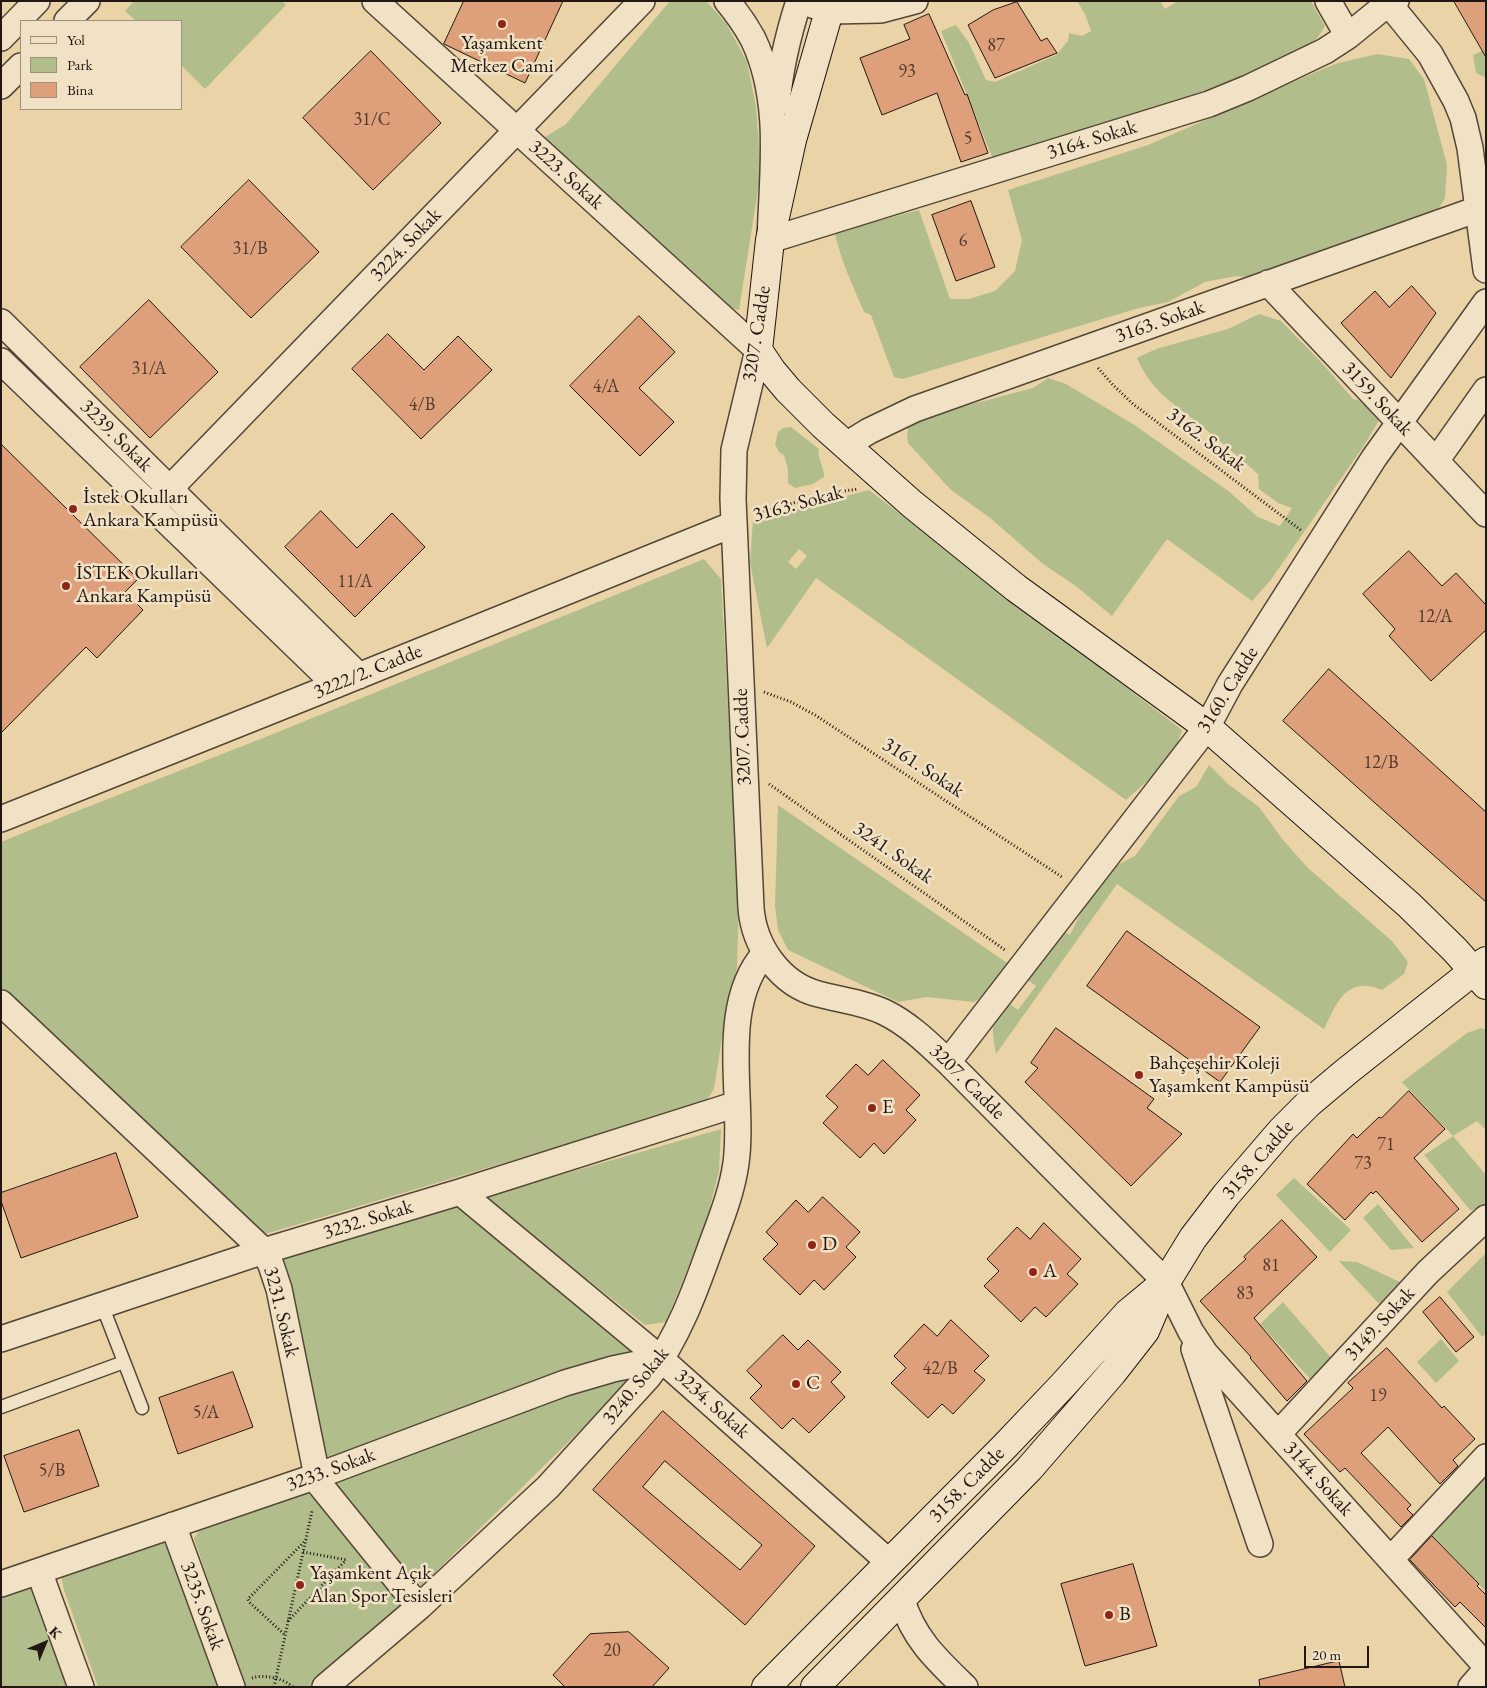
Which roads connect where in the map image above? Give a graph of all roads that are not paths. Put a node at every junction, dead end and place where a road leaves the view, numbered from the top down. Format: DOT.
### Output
graph roads {
  1 [pos="37,1"];
  2 [pos="87,1"];
  3 [pos="375,1"];
  4 [pos="642,1"];
  5 [pos="727,1"];
  6 [pos="801,1"];
  7 [pos="915,1"];
  8 [pos="1328,1"];
  9 [pos="1393,3"];
  10 [pos="831,6"];
  11 [pos="68,20"];
  12 [pos="1348,36"];
  13 [pos="1,38"];
  14 [pos="20,67"];
  15 [pos="1,86"];
  16 [pos="517,130"];
  17 [pos="773,142"];
  18 [pos="1478,144"];
  19 [pos="1478,209"];
  20 [pos="770,240"];
  21 [pos="1486,270"];
  22 [pos="1268,284"];
  23 [pos="1486,302"];
  24 [pos="1,322"];
  25 [pos="758,350"];
  26 [pos="1,362"];
  27 [pos="1486,390"];
  28 [pos="1399,422"];
  29 [pos="846,445"];
  30 [pos="1436,461"];
  31 [pos="170,489"];
  32 [pos="152,507"];
  33 [pos="1486,514"];
  34 [pos="734,524"];
  35 [pos="348,681"];
  36 [pos="1207,727"];
  37 [pos="1,819"];
  38 [pos="765,953"];
  39 [pos="1482,972"];
  40 [pos="1,1003"];
  41 [pos="948,1062"];
  42 [pos="737,1104"];
  43 [pos="460,1192"];
  44 [pos="1486,1218"];
  45 [pos="264,1251"];
  46 [pos="1166,1282"];
  47 [pos="102,1305"];
  48 [pos="1185,1321"];
  49 [pos="1,1339"];
  50 [pos="661,1359"];
  51 [pos="124,1362"];
  52 [pos="1,1407"];
  53 [pos="142,1408"];
  54 [pos="1278,1434"];
  55 [pos="1486,1456"];
  56 [pos="318,1479"];
  57 [pos="173,1525"];
  58 [pos="1260,1544"];
  59 [pos="1391,1559"];
  60 [pos="890,1563"];
  61 [pos="39,1571"];
  62 [pos="1,1584"];
  63 [pos="902,1600"];
  64 [pos="419,1607"];
  65 [pos="1486,1666"];
  66 [pos="1486,1670"];
  67 [pos="240,1683"];
  68 [pos="81,1687"];
  69 [pos="325,1687"];
  70 [pos="766,1687"];
  71 [pos="815,1687"];
  72 [pos="964,1687"];
  73 [pos="1471,1687"];
  1 -- 13 [label="street"];
  2 -- 11 [label="street"];
  3 -- 16 [label="street, 3223. Sokak"];
  4 -- 16 [label="street, 3224. Sokak"];
  5 -- 17 [label="street"];
  6 -- 10 [label="street"];
  6 -- 17 [label="street"];
  7 -- 10 [label="street"];
  8 -- 12 [label="street"];
  9 -- 12 [label="street, 3164. Sokak"];
  9 -- 18 [label="street"];
  10 -- 20 [label="street, 3207. Cadde"];
  12 -- 20 [label="street, 3164. Sokak"];
  14 -- 15 [label="street"];
  16 -- 25 [label="street, 3223. Sokak"];
  16 -- 31 [label="street, 3224. Sokak"];
  17 -- 20 [label="street"];
  18 -- 19 [label="street"];
  19 -- 21 [label="street"];
  19 -- 22 [label="street, 3163. Sokak"];
  20 -- 25 [label="street, 3207. Cadde"];
  22 -- 28 [label="street, 3159. Sokak"];
  22 -- 29 [label="street, 3163. Sokak"];
  23 -- 28 [label="street, 3160. Cadde"];
  24 -- 31 [label="street, 3239. Sokak"];
  25 -- 29 [label="street"];
  25 -- 34 [label="street, 3207. Cadde"];
  26 -- 32 [label="street, 3239. Sokak"];
  27 -- 30 [label="street"];
  28 -- 30 [label="street, 3159. Sokak"];
  28 -- 36 [label="street, 3160. Cadde"];
  29 -- 36 [label="street"];
  30 -- 33 [label="street, 3159. Sokak"];
  31 -- 32 [label="street, 3224. Sokak"];
  31 -- 35 [label="street, 3239. Sokak"];
  32 -- 35 [label="street, 3239. Sokak"];
  34 -- 35 [label="street, 3222/2. Cadde"];
  34 -- 38 [label="street, 3207. Cadde"];
  35 -- 37 [label="street, 3222/2. Cadde"];
  36 -- 39 [label="street"];
  36 -- 41 [label="street, 3160. Cadde"];
  38 -- 41 [label="street, 3207. Cadde"];
  38 -- 42 [label="street, 3240. Sokak"];
  39 -- 46 [label="street, 3158. Cadde"];
  40 -- 45 [label="street, 3231. Sokak"];
  41 -- 46 [label="street, 3207. Cadde"];
  42 -- 43 [label="street, 3232. Sokak"];
  42 -- 50 [label="street, 3240. Sokak"];
  43 -- 45 [label="street, 3232. Sokak"];
  43 -- 50 [label="street, 3234. Sokak"];
  44 -- 54 [label="street, 3149. Sokak"];
  45 -- 47 [label="street, 3232. Sokak"];
  45 -- 56 [label="street, 3231. Sokak"];
  46 -- 48 [label="street, 3144. Sokak"];
  46 -- 60 [label="street, 3158. Cadde"];
  46 -- 63 [label="street, 3158. Cadde"];
  47 -- 49 [label="street, 3232. Sokak"];
  47 -- 51 [label="lane"];
  48 -- 54 [label="street, 3144. Sokak"];
  48 -- 58 [label="street"];
  50 -- 56 [label="street, 3233. Sokak"];
  50 -- 60 [label="street, 3234. Sokak"];
  50 -- 64 [label="street, 3240. Sokak"];
  51 -- 52 [label="lane"];
  51 -- 53 [label="lane"];
  54 -- 59 [label="street, 3144. Sokak"];
  55 -- 59 [label="street"];
  56 -- 57 [label="street, 3233. Sokak"];
  56 -- 64 [label="street, 3231. Sokak"];
  57 -- 61 [label="street, 3233. Sokak"];
  57 -- 67 [label="street, 3235. Sokak"];
  59 -- 65 [label="street, 3144. Sokak"];
  60 -- 63 [label="street"];
  60 -- 70 [label="street, 3158. Cadde"];
  61 -- 62 [label="street, 3233. Sokak"];
  61 -- 68 [label="street"];
  63 -- 71 [label="street, 3158. Cadde"];
  63 -- 72 [label="street"];
  64 -- 69 [label="street, 3240. Sokak"];
  66 -- 73 [label="street"];
}
